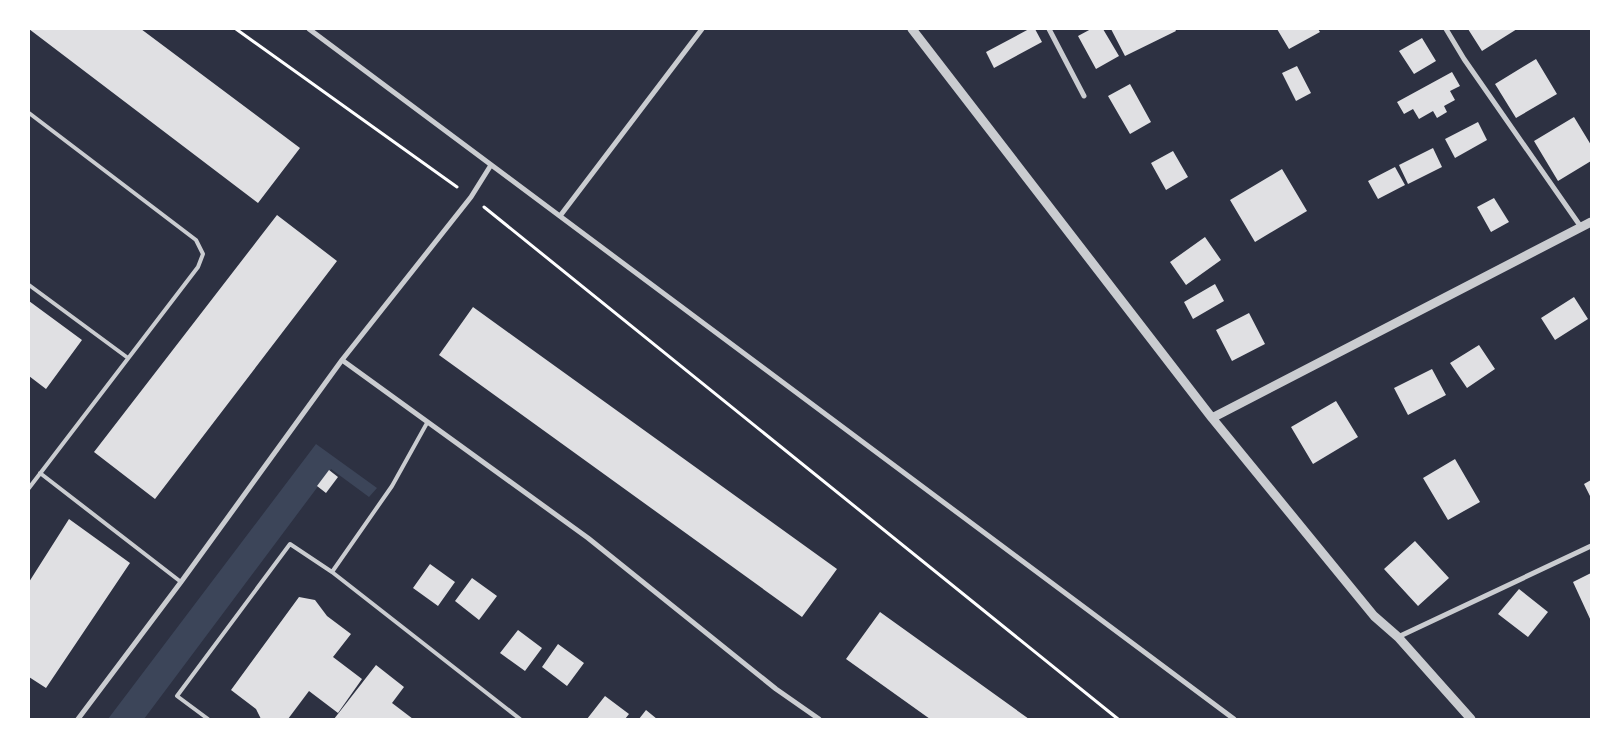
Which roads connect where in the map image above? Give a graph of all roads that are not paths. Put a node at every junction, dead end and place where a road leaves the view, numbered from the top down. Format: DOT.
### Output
graph roads {
  1 [pos="309,29"];
  2 [pos="702,29"];
  3 [pos="912,29"];
  4 [pos="1049,29"];
  5 [pos="1446,29"];
  6 [pos="1084,96"];
  7 [pos="29,112"];
  8 [pos="492,164"];
  9 [pos="560,216"];
  10 [pos="1591,222"];
  11 [pos="1581,227"];
  12 [pos="29,285"];
  13 [pos="128,358"];
  14 [pos="342,360"];
  15 [pos="1212,418"];
  16 [pos="427,423"];
  17 [pos="40,473"];
  18 [pos="29,488"];
  19 [pos="1591,546"];
  20 [pos="332,572"];
  21 [pos="181,582"];
  22 [pos="1398,637"];
  23 [pos="816,718"];
  24 [pos="78,719"];
  25 [pos="208,719"];
  26 [pos="520,719"];
  27 [pos="1234,719"];
  28 [pos="1471,719"];
  1 -- 8 [label="street"];
  2 -- 9 [label="street"];
  3 -- 15 [label="street"];
  4 -- 6 [label="street"];
  5 -- 11 [label="street"];
  7 -- 13 [label="lane"];
  8 -- 9 [label="street"];
  8 -- 14 [label="street"];
  9 -- 27 [label="street"];
  10 -- 11 [label="street"];
  11 -- 15 [label="street"];
  12 -- 13 [label="lane"];
  13 -- 17 [label="lane"];
  14 -- 16 [label="street"];
  14 -- 21 [label="street"];
  15 -- 22 [label="street"];
  16 -- 20 [label="lane"];
  16 -- 23 [label="street"];
  17 -- 18 [label="lane"];
  17 -- 21 [label="lane"];
  19 -- 22 [label="street"];
  20 -- 25 [label="lane"];
  20 -- 26 [label="lane"];
  21 -- 24 [label="street"];
  22 -- 28 [label="street"];
}
